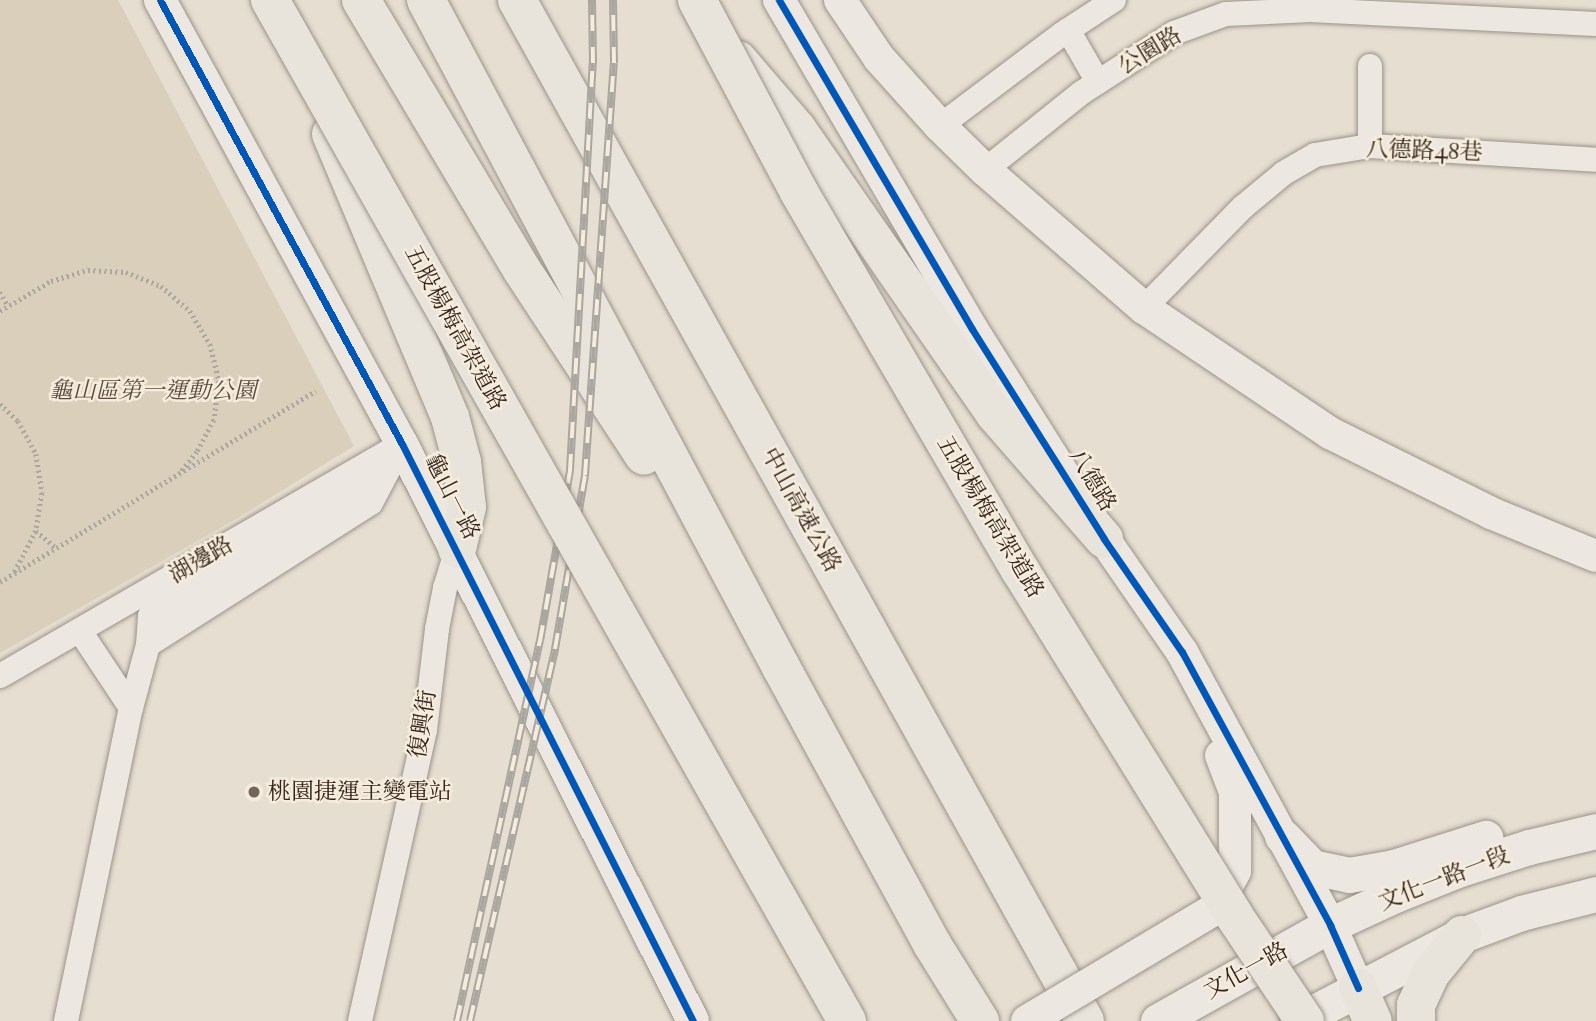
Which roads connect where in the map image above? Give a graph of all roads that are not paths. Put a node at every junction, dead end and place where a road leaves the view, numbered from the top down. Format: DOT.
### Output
graph roads {
  1 [pos="160,0"];
  2 [pos="272,0"];
  3 [pos="361,0"];
  4 [pos="426,0"];
  5 [pos="517,0"];
  6 [pos="546,0"];
  7 [pos="687,0"];
  8 [pos="697,0"];
  9 [pos="779,0"];
  10 [pos="840,0"];
  11 [pos="1114,0"];
  12 [pos="1596,24"];
  13 [pos="1068,30"];
  14 [pos="1370,66"];
  15 [pos="1098,82"];
  16 [pos="940,126"];
  17 [pos="1370,146"];
  18 [pos="1596,160"];
  19 [pos="985,170"];
  20 [pos="649,237"];
  21 [pos="1144,308"];
  22 [pos="402,444"];
  23 [pos="1104,538"];
  24 [pos="457,549"];
  25 [pos="1596,556"];
  26 [pos="80,631"];
  27 [pos="1182,652"];
  28 [pos="781,667"];
  29 [pos="0,676"];
  30 [pos="131,708"];
  31 [pos="1596,828"];
  32 [pos="1282,836"];
  33 [pos="1596,894"];
  34 [pos="1330,925"];
  35 [pos="1462,935"];
  36 [pos="1298,943"];
  37 [pos="1343,1007"];
  38 [pos="693,1020"];
  39 [pos="66,1021"];
  40 [pos="359,1021"];
  41 [pos="847,1021"];
  42 [pos="980,1021"];
  43 [pos="1027,1021"];
  44 [pos="1085,1021"];
  45 [pos="1158,1021"];
  46 [pos="1297,1021"];
  47 [pos="1416,1021"];
  1 -- 22 [label="street, 龜山一路"];
  2 -- 24 [label="highway"];
  2 -- 41 [label="highway, 五股楊梅高架道路, bridge"];
  3 -- 28 [label="highway"];
  4 -- 28 [label="highway"];
  5 -- 20 [label="highway, 中山高速公路"];
  6 -- 20 [label="highway"];
  7 -- 23 [label="highway"];
  8 -- 37 [label="highway, 五股楊梅高架道路, bridge"];
  9 -- 23 [label="street, 八德路"];
  10 -- 16 [label="street"];
  11 -- 13 [label="street"];
  12 -- 15 [label="street, 公園路"];
  13 -- 15 [label="street"];
  13 -- 16 [label="street"];
  14 -- 17 [label="street"];
  15 -- 19 [label="street, 公園路"];
  16 -- 19 [label="street"];
  17 -- 18 [label="street, 八德路48巷"];
  17 -- 21 [label="street, 八德路48巷"];
  19 -- 21 [label="street"];
  20 -- 44 [label="highway, 中山高速公路"];
  21 -- 25 [label="street"];
  22 -- 24 [label="street, 龜山一路"];
  22 -- 26 [label="street, 湖邊路"];
  22 -- 30 [label="street"];
  23 -- 27 [label="street, 八德路"];
  24 -- 38 [label="street, 龜山一路"];
  24 -- 40 [label="street, 復興街"];
  26 -- 29 [label="street, 湖邊路"];
  26 -- 30 [label="street"];
  27 -- 32 [label="street, 八德路"];
  27 -- 43 [label="street, bridge"];
  28 -- 42 [label="highway"];
  30 -- 39 [label="street"];
  31 -- 32 [label="main road"];
  31 -- 34 [label="main road, 文化一路一段"];
  32 -- 34 [label="street, 八德路"];
  33 -- 35 [label="main road"];
  34 -- 36 [label="main road, 文化一路一段"];
  34 -- 37 [label="street, 八德路"];
  35 -- 37 [label="main road"];
  35 -- 47 [label="highway"];
  36 -- 45 [label="main road, 文化一路"];
  37 -- 46 [label="main road"];
}
